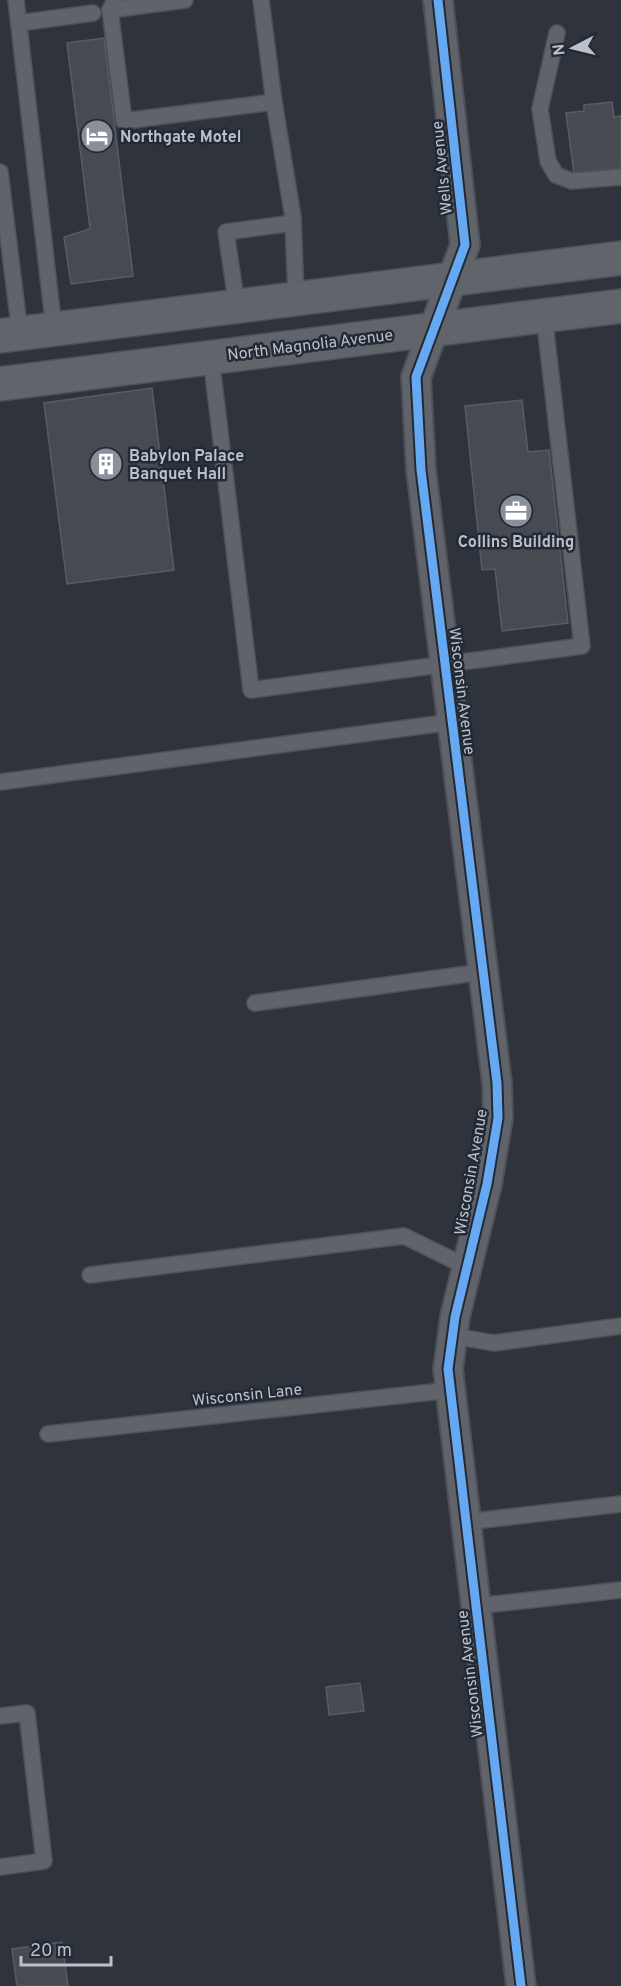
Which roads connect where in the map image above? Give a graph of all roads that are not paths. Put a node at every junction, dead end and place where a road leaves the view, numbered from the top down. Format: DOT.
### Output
graph roads {
  1 [pos="16,0"];
  2 [pos="185,0"];
  3 [pos="261,0"];
  4 [pos="438,0"];
  5 [pos="113,5"];
  6 [pos="93,13"];
  7 [pos="19,23"];
  8 [pos="557,33"];
  9 [pos="274,102"];
  10 [pos="0,172"];
  11 [pos="621,177"];
  12 [pos="293,223"];
  13 [pos="621,258"];
  14 [pos="453,280"];
  15 [pos="296,298"];
  16 [pos="237,306"];
  17 [pos="621,306"];
  18 [pos="544,315"];
  19 [pos="54,329"];
  20 [pos="435,329"];
  21 [pos="10,334"];
  22 [pos="211,357"];
  23 [pos="0,384"];
  24 [pos="443,664"];
  25 [pos="452,722"];
  26 [pos="0,782"];
  27 [pos="482,972"];
  28 [pos="255,1003"];
  29 [pos="467,1267"];
  30 [pos="90,1275"];
  31 [pos="621,1326"];
  32 [pos="453,1336"];
  33 [pos="451,1390"];
  34 [pos="48,1434"];
  35 [pos="621,1504"];
  36 [pos="466,1522"];
  37 [pos="621,1590"];
  38 [pos="476,1606"];
  39 [pos="0,1716"];
  40 [pos="0,1867"];
  41 [pos="521,1986"];
  1 -- 7 [label="lane"];
  2 -- 5 [label="lane"];
  3 -- 9 [label="lane"];
  4 -- 14 [label="street, Wells Avenue"];
  5 -- 9 [label="lane"];
  6 -- 7 [label="lane"];
  7 -- 19 [label="lane"];
  8 -- 11 [label="lane"];
  9 -- 12 [label="lane"];
  10 -- 21 [label="lane"];
  12 -- 15 [label="lane"];
  12 -- 16 [label="lane"];
  13 -- 14 [label="main road"];
  14 -- 15 [label="main road"];
  14 -- 20 [label="street, Wells Avenue"];
  15 -- 16 [label="main road"];
  16 -- 19 [label="main road"];
  17 -- 18 [label="main road, North Magnolia Avenue"];
  18 -- 20 [label="main road, North Magnolia Avenue"];
  18 -- 24 [label="lane"];
  19 -- 21 [label="main road"];
  20 -- 22 [label="main road, North Magnolia Avenue"];
  20 -- 24 [label="street, Wisconsin Avenue"];
  22 -- 23 [label="main road, North Magnolia Avenue"];
  22 -- 24 [label="lane"];
  24 -- 25 [label="street, Wisconsin Avenue"];
  25 -- 26 [label="lane"];
  25 -- 27 [label="street, Wisconsin Avenue"];
  27 -- 28 [label="lane"];
  27 -- 29 [label="street, Wisconsin Avenue"];
  29 -- 30 [label="lane"];
  29 -- 32 [label="street, Wisconsin Avenue"];
  31 -- 32 [label="lane"];
  32 -- 33 [label="street, Wisconsin Avenue"];
  33 -- 34 [label="lane, Wisconsin Lane"];
  33 -- 36 [label="street, Wisconsin Avenue"];
  35 -- 36 [label="lane"];
  36 -- 38 [label="street, Wisconsin Avenue"];
  37 -- 38 [label="lane"];
  38 -- 41 [label="street, Wisconsin Avenue"];
  39 -- 40 [label="lane"];
}
